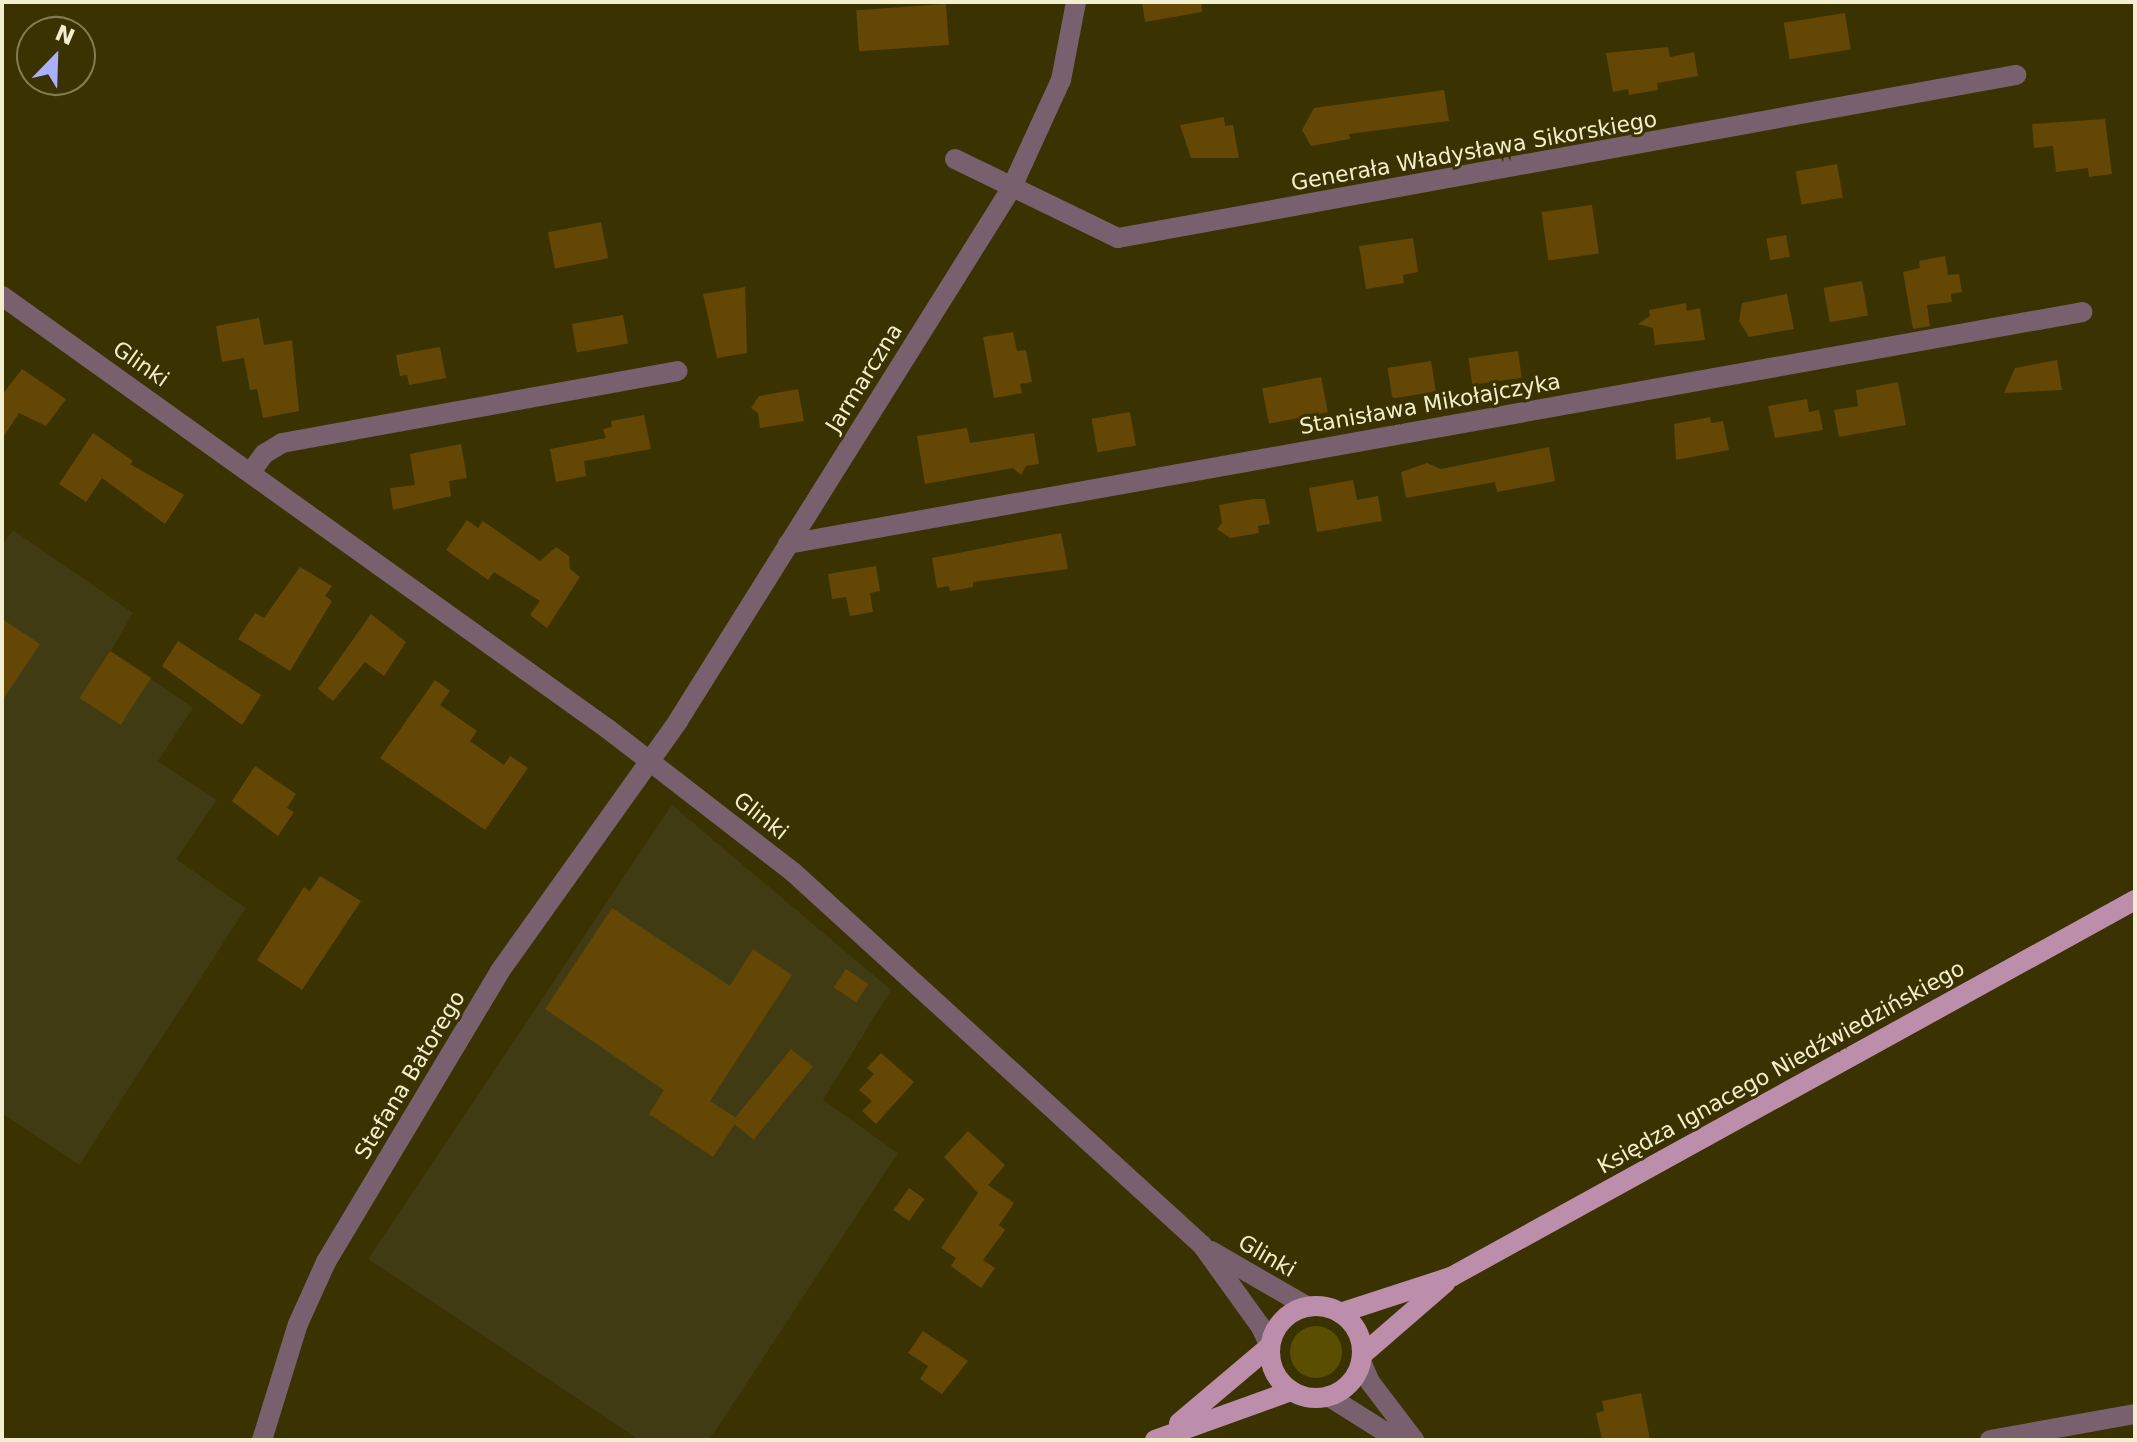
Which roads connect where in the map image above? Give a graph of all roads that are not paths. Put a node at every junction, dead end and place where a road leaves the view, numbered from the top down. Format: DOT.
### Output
graph roads {
  1 [pos="1076,2"];
  2 [pos="2016,75"];
  3 [pos="955,159"];
  4 [pos="1011,189"];
  5 [pos="2,296"];
  6 [pos="2082,312"];
  7 [pos="678,371"];
  8 [pos="251,472"];
  9 [pos="788,544"];
  10 [pos="651,762"];
  11 [pos="2135,900"];
  12 [pos="1202,1245"];
  13 [pos="1451,1277"];
  14 [pos="1308,1307"];
  15 [pos="1340,1313"];
  16 [pos="1270,1346"];
  17 [pos="1362,1358"];
  18 [pos="1291,1391"];
  19 [pos="1328,1396"];
  20 [pos="2135,1414"];
  21 [pos="1158,1439"];
  22 [pos="262,1440"];
  23 [pos="1398,1440"];
  24 [pos="1414,1440"];
  25 [pos="1990,1440"];
  1 -- 4 [label="street, Jarmarczna"];
  2 -- 4 [label="street, Generała Władysława Sikorskiego"];
  3 -- 4 [label="street, Generała Władysława Sikorskiego"];
  4 -- 9 [label="street, Jarmarczna"];
  5 -- 8 [label="street, Glinki"];
  6 -- 9 [label="street, Stanisława Mikołajczyka"];
  7 -- 8 [label="street"];
  8 -- 10 [label="street, Glinki"];
  9 -- 10 [label="street, Jarmarczna"];
  10 -- 12 [label="street, Glinki"];
  10 -- 22 [label="street, Stefana Batorego"];
  11 -- 13 [label="main road, Księdza Ignacego Niedźwiedzińskiego"];
  12 -- 14 [label="street, Glinki"];
  12 -- 16 [label="street, Glinki"];
  13 -- 15 [label="main road, Księdza Ignacego Niedźwiedzińskiego"];
  13 -- 17 [label="main road, Księdza Ignacego Niedźwiedzińskiego"];
  14 -- 15 [label="main road"];
  14 -- 16 [label="main road"];
  15 -- 17 [label="main road"];
  16 -- 18 [label="main road"];
  16 -- 21 [label="main road"];
  17 -- 19 [label="main road"];
  17 -- 24 [label="street"];
  18 -- 19 [label="main road"];
  18 -- 21 [label="main road"];
  19 -- 23 [label="street"];
  20 -- 25 [label="street"];
}
